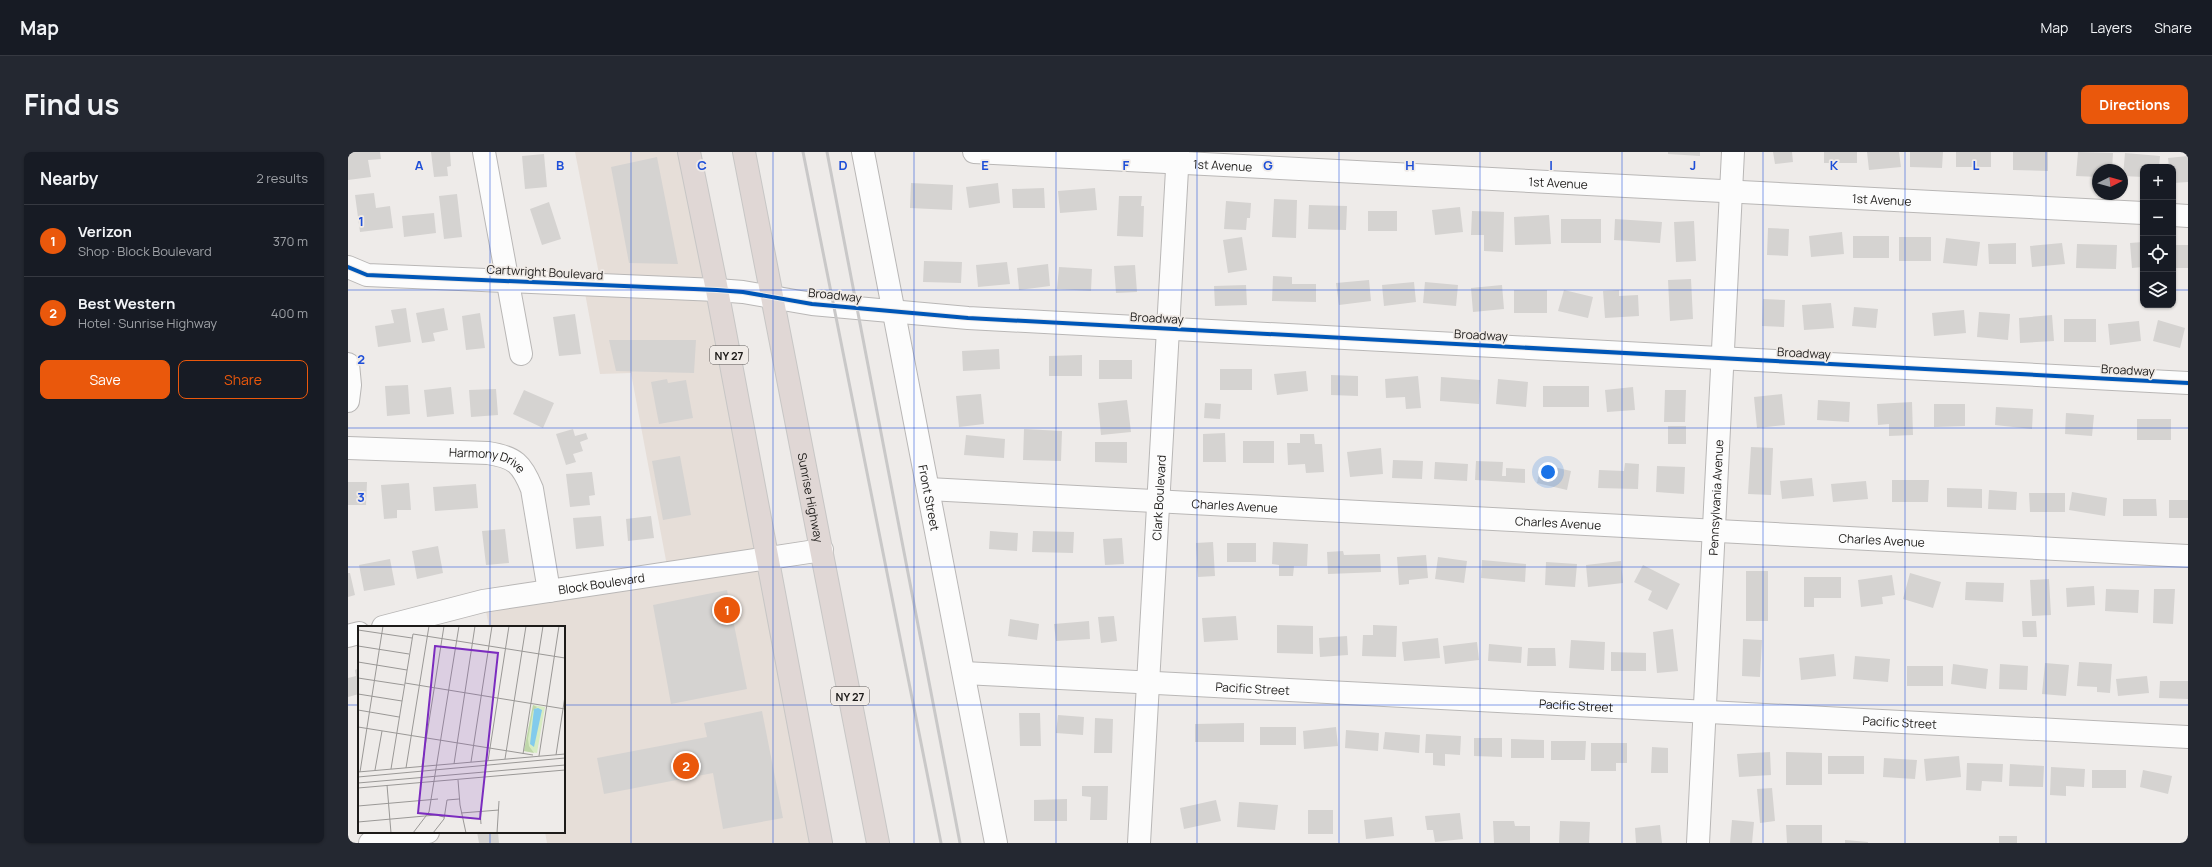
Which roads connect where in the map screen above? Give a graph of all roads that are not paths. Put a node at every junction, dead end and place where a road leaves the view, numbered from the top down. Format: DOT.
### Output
graph roads {
  1 [pos="484,152"];
  2 [pos="689,152"];
  3 [pos="744,152"];
  4 [pos="863,152"];
  5 [pos="974,152"];
  6 [pos="1733,152"];
  7 [pos="1178,158"];
  8 [pos="1731,192"];
  9 [pos="2140,214"];
  10 [pos="2176,215"];
  11 [pos="2188,216"];
  12 [pos="348,267"];
  13 [pos="508,280"];
  14 [pos="717,290"];
  15 [pos="743,292"];
  16 [pos="773,297"];
  17 [pos="894,311"];
  18 [pos="1168,329"];
  19 [pos="521,354"];
  20 [pos="1723,358"];
  21 [pos="348,364"];
  22 [pos="2188,383"];
  23 [pos="348,401"];
  24 [pos="348,448"];
  25 [pos="928,489"];
  26 [pos="1159,502"];
  27 [pos="1714,531"];
  28 [pos="822,550"];
  29 [pos="2188,556"];
  30 [pos="767,558"];
  31 [pos="549,591"];
  32 [pos="393,626"];
  33 [pos="358,633"];
  34 [pos="348,636"];
  35 [pos="964,673"];
  36 [pos="1148,682"];
  37 [pos="1706,712"];
  38 [pos="2188,737"];
  39 [pos="423,833"];
  40 [pos="438,833"];
  41 [pos="370,843"];
  42 [pos="440,843"];
  43 [pos="821,843"];
  44 [pos="878,843"];
  45 [pos="996,843"];
  46 [pos="1139,843"];
  47 [pos="1698,843"];
  1 -- 13 [label="street"];
  2 -- 14 [label="highway, NY 27"];
  3 -- 16 [label="highway, Sunrise Highway / NY 27"];
  4 -- 17 [label="street, Front Street"];
  5 -- 7 [label="street, 1st Avenue"];
  6 -- 8 [label="street, Pennsylvania Avenue"];
  7 -- 8 [label="street, 1st Avenue"];
  7 -- 18 [label="street, Clark Boulevard"];
  8 -- 9 [label="street, 1st Avenue"];
  8 -- 20 [label="street, Pennsylvania Avenue"];
  10 -- 11 [label="street"];
  12 -- 13 [label="street, Cartwright Boulevard"];
  13 -- 14 [label="street, Cartwright Boulevard"];
  13 -- 19 [label="street"];
  14 -- 15 [label="street, Cartwright Boulevard"];
  14 -- 30 [label="highway, NY 27"];
  15 -- 16 [label="street, Broadway"];
  16 -- 17 [label="street, Broadway"];
  16 -- 28 [label="highway, Sunrise Highway / NY 27"];
  17 -- 18 [label="street, Broadway"];
  17 -- 25 [label="street, Front Street"];
  18 -- 20 [label="street, Broadway"];
  18 -- 26 [label="street, Clark Boulevard"];
  20 -- 22 [label="street, Broadway"];
  20 -- 27 [label="street, Pennsylvania Avenue"];
  21 -- 23 [label="street"];
  24 -- 31 [label="street, Harmony Drive"];
  25 -- 26 [label="street, Charles Avenue"];
  25 -- 35 [label="street, Front Street"];
  26 -- 27 [label="street, Charles Avenue"];
  26 -- 36 [label="street, Clark Boulevard"];
  27 -- 29 [label="street, Charles Avenue"];
  27 -- 37 [label="street, Pennsylvania Avenue"];
  28 -- 30 [label="street, Block Boulevard"];
  28 -- 44 [label="highway, Sunrise Highway / NY 27"];
  30 -- 31 [label="street, Block Boulevard"];
  30 -- 43 [label="highway, NY 27"];
  31 -- 32 [label="street, Block Boulevard"];
  33 -- 34 [label="street"];
  35 -- 36 [label="street, Pacific Street"];
  35 -- 45 [label="street, Front Street"];
  36 -- 37 [label="street, Pacific Street"];
  36 -- 46 [label="street, Clark Boulevard"];
  37 -- 38 [label="street, Pacific Street"];
  37 -- 47 [label="street, Pennsylvania Avenue"];
  39 -- 41 [label="street"];
  40 -- 42 [label="street"];
}
